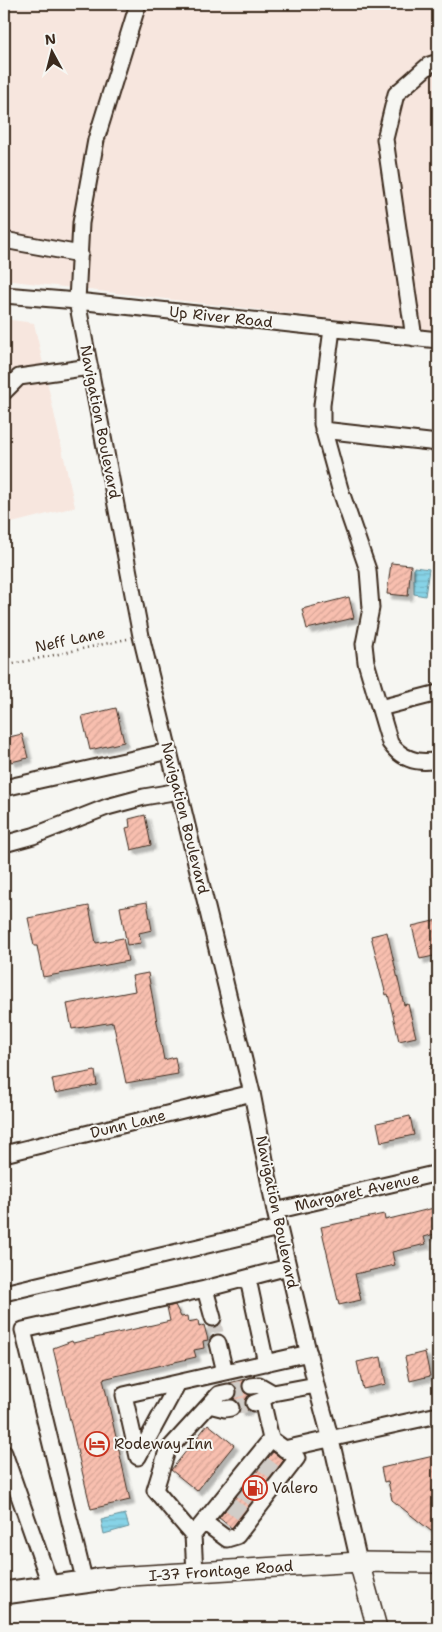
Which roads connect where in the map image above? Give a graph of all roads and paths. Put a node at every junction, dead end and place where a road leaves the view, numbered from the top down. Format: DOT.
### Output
graph roads {
  1 [pos="138,4"];
  2 [pos="438,62"];
  3 [pos="4,240"];
  4 [pos="80,254"];
  5 [pos="4,295"];
  6 [pos="77,301"];
  7 [pos="332,329"];
  8 [pos="414,338"];
  9 [pos="438,340"];
  10 [pos="90,367"];
  11 [pos="4,392"];
  12 [pos="323,430"];
  13 [pos="438,443"];
  14 [pos="141,636"];
  15 [pos="4,666"];
  16 [pos="438,693"];
  17 [pos="380,708"];
  18 [pos="169,751"];
  19 [pos="438,760"];
  20 [pos="4,788"];
  21 [pos="179,791"];
  22 [pos="4,844"];
  23 [pos="252,1093"];
  24 [pos="4,1154"];
  25 [pos="438,1173"];
  26 [pos="275,1211"];
  27 [pos="279,1228"];
  28 [pos="288,1267"];
  29 [pos="248,1279"];
  30 [pos="205,1289"];
  31 [pos="4,1293"];
  32 [pos="213,1318"];
  33 [pos="218,1342"];
  34 [pos="309,1353"];
  35 [pos="266,1363"];
  36 [pos="225,1372"];
  37 [pos="178,1383"];
  38 [pos="316,1385"];
  39 [pos="251,1386"];
  40 [pos="228,1392"];
  41 [pos="263,1399"];
  42 [pos="209,1405"];
  43 [pos="231,1408"];
  44 [pos="438,1415"];
  45 [pos="271,1440"];
  46 [pos="331,1440"];
  47 [pos="284,1449"];
  48 [pos="4,1453"];
  49 [pos="204,1522"];
  50 [pos="193,1535"];
  51 [pos="360,1562"];
  52 [pos="438,1563"];
  53 [pos="195,1572"];
  54 [pos="113,1578"];
  55 [pos="84,1579"];
  56 [pos="49,1580"];
  57 [pos="4,1583"];
  58 [pos="4,1593"];
  59 [pos="377,1628"];
  1 -- 4 [label="street, Navigation Boulevard"];
  2 -- 8 [label="street"];
  3 -- 4 [label="street"];
  4 -- 6 [label="street, Navigation Boulevard"];
  5 -- 6 [label="street, Up River Road"];
  6 -- 7 [label="street, Up River Road"];
  6 -- 10 [label="street, Navigation Boulevard"];
  7 -- 8 [label="street, Up River Road"];
  7 -- 12 [label="street"];
  8 -- 9 [label="street, Up River Road"];
  10 -- 11 [label="street"];
  10 -- 14 [label="street, Navigation Boulevard"];
  12 -- 13 [label="street"];
  12 -- 17 [label="street"];
  14 -- 15 [label="path, Neff Lane"];
  14 -- 18 [label="street, Navigation Boulevard"];
  16 -- 17 [label="street"];
  17 -- 19 [label="street"];
  18 -- 20 [label="street"];
  18 -- 21 [label="street, Navigation Boulevard"];
  21 -- 22 [label="street"];
  21 -- 23 [label="street, Navigation Boulevard"];
  23 -- 24 [label="street, Dunn Lane"];
  23 -- 26 [label="street, Navigation Boulevard"];
  25 -- 26 [label="street, Margaret Avenue"];
  26 -- 27 [label="street, Navigation Boulevard"];
  27 -- 28 [label="street, Navigation Boulevard"];
  27 -- 31 [label="street"];
  28 -- 29 [label="street"];
  28 -- 34 [label="street, Navigation Boulevard"];
  29 -- 30 [label="street"];
  29 -- 35 [label="street"];
  30 -- 32 [label="street"];
  30 -- 55 [label="street"];
  33 -- 36 [label="street"];
  34 -- 35 [label="street"];
  34 -- 38 [label="street, Navigation Boulevard"];
  35 -- 36 [label="street"];
  36 -- 37 [label="street"];
  37 -- 37 [label="street"];
  38 -- 41 [label="street"];
  38 -- 46 [label="street, Navigation Boulevard"];
  39 -- 41 [label="street"];
  40 -- 42 [label="street"];
  41 -- 45 [label="street"];
  42 -- 43 [label="street"];
  42 -- 50 [label="street"];
  44 -- 46 [label="street"];
  45 -- 47 [label="street"];
  45 -- 49 [label="street"];
  46 -- 47 [label="street"];
  46 -- 51 [label="street, Navigation Boulevard"];
  47 -- 49 [label="street"];
  48 -- 56 [label="street"];
  49 -- 50 [label="street"];
  50 -- 53 [label="street"];
  51 -- 52 [label="main road, I-37 Frontage Road"];
  51 -- 53 [label="main road, I-37 Frontage Road"];
  51 -- 59 [label="main road, Navigation Boulevard"];
  53 -- 54 [label="main road, I-37 Frontage Road"];
  54 -- 55 [label="main road, I-37 Frontage Road"];
  54 -- 58 [label="highway"];
  55 -- 56 [label="main road, I-37 Frontage Road"];
  56 -- 57 [label="main road, I-37 Frontage Road"];
}
